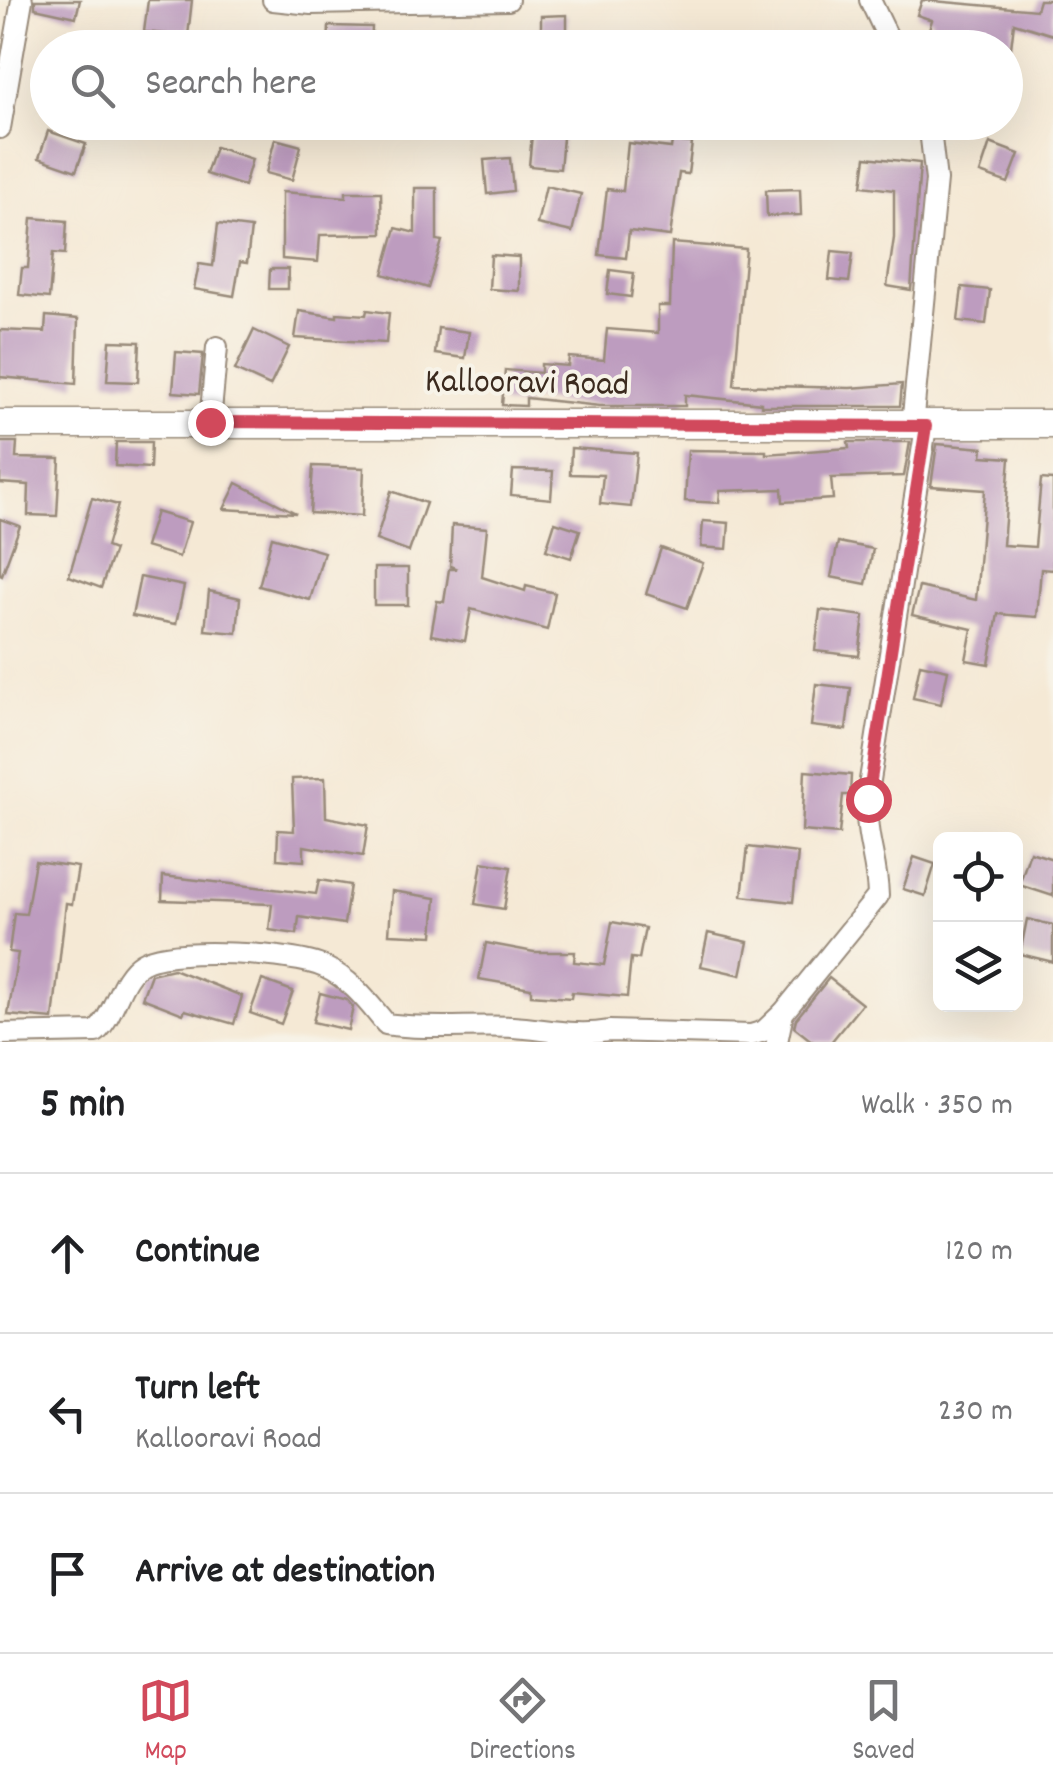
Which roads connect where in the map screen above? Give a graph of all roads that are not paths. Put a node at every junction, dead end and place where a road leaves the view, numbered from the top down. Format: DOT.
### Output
graph roads {
  1 [pos="22,0"];
  2 [pos="273,0"];
  3 [pos="508,0"];
  4 [pos="868,0"];
  5 [pos="884,30"];
  6 [pos="0,128"];
  7 [pos="931,140"];
  8 [pos="217,347"];
  9 [pos="210,422"];
  10 [pos="0,424"];
  11 [pos="1053,424"];
  12 [pos="919,426"];
  13 [pos="783,1013"];
  14 [pos="0,1034"];
  15 [pos="778,1042"];
  1 -- 6 [label="street"];
  2 -- 3 [label="street"];
  4 -- 5 [label="street"];
  7 -- 12 [label="street"];
  8 -- 9 [label="street"];
  9 -- 10 [label="main road, Kallooravi Road"];
  9 -- 12 [label="main road, Kallooravi Road"];
  11 -- 12 [label="main road, Kallooravi Road"];
  12 -- 13 [label="street"];
  13 -- 14 [label="street"];
  13 -- 15 [label="street"];
}
